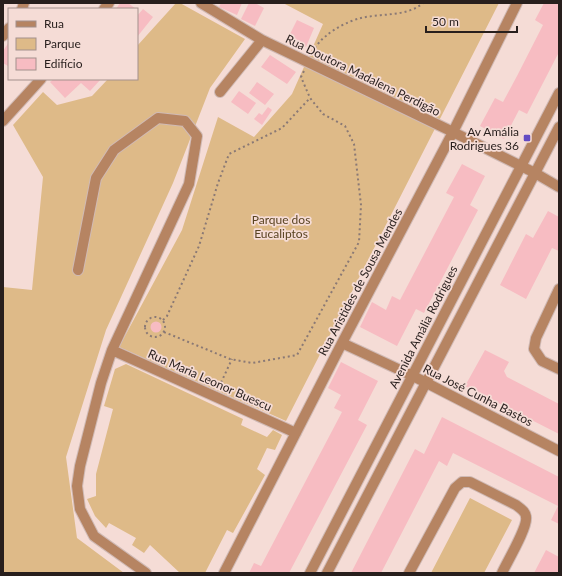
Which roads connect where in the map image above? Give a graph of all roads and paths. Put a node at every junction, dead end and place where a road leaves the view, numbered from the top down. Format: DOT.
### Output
graph roads {
  1 [pos="201,3"];
  2 [pos="423,3"];
  3 [pos="517,3"];
  4 [pos="262,40"];
  5 [pos="307,62"];
  6 [pos="40,80"];
  7 [pos="220,92"];
  8 [pos="559,93"];
  9 [pos="310,98"];
  10 [pos="3,121"];
  11 [pos="559,127"];
  12 [pos="453,132"];
  13 [pos="521,166"];
  14 [pos="536,173"];
  15 [pos="559,187"];
  16 [pos="78,270"];
  17 [pos="559,289"];
  18 [pos="163,320"];
  19 [pos="164,332"];
  20 [pos="342,343"];
  21 [pos="112,350"];
  22 [pos="232,359"];
  23 [pos="559,369"];
  24 [pos="413,376"];
  25 [pos="426,384"];
  26 [pos="216,397"];
  27 [pos="296,433"];
  28 [pos="559,451"];
  29 [pos="146,573"];
  30 [pos="224,573"];
  31 [pos="310,573"];
  32 [pos="327,573"];
  33 [pos="409,573"];
  34 [pos="502,573"];
  1 -- 4 [label="street, Rua Doutora Madalena Perdigão"];
  2 -- 5 [label="path"];
  3 -- 12 [label="street, Rua Aristides de Sousa Mendes"];
  4 -- 5 [label="street, Rua Doutora Madalena Perdigão"];
  4 -- 7 [label="street"];
  5 -- 9 [label="path"];
  5 -- 12 [label="street, Rua Doutora Madalena Perdigão"];
  6 -- 10 [label="street"];
  8 -- 13 [label="street, Avenida Amália Rodrigues"];
  9 -- 18 [label="path"];
  9 -- 22 [label="path"];
  11 -- 14 [label="street"];
  12 -- 13 [label="street, Rua Doutora Madalena Perdigão"];
  12 -- 20 [label="street, Rua Aristides de Sousa Mendes"];
  13 -- 14 [label="street, Rua Doutora Madalena Perdigão"];
  13 -- 24 [label="street, Avenida Amália Rodrigues"];
  14 -- 15 [label="street, Rua Doutora Madalena Perdigão"];
  14 -- 25 [label="street"];
  16 -- 21 [label="street"];
  17 -- 23 [label="street"];
  18 -- 19 [label="path"];
  18 -- 19 [label="path"];
  19 -- 22 [label="path"];
  20 -- 24 [label="street, Rua José Cunha Bastos"];
  20 -- 27 [label="street, Rua Aristides de Sousa Mendes"];
  21 -- 26 [label="street, Rua Maria Leonor Buescu"];
  21 -- 29 [label="street"];
  22 -- 26 [label="path"];
  24 -- 25 [label="street, Rua José Cunha Bastos"];
  24 -- 31 [label="street, Avenida Amália Rodrigues"];
  25 -- 28 [label="street, Rua José Cunha Bastos"];
  25 -- 32 [label="street"];
  26 -- 27 [label="street, Rua Maria Leonor Buescu"];
  27 -- 30 [label="street, Rua Aristides de Sousa Mendes"];
  33 -- 34 [label="street"];
}
